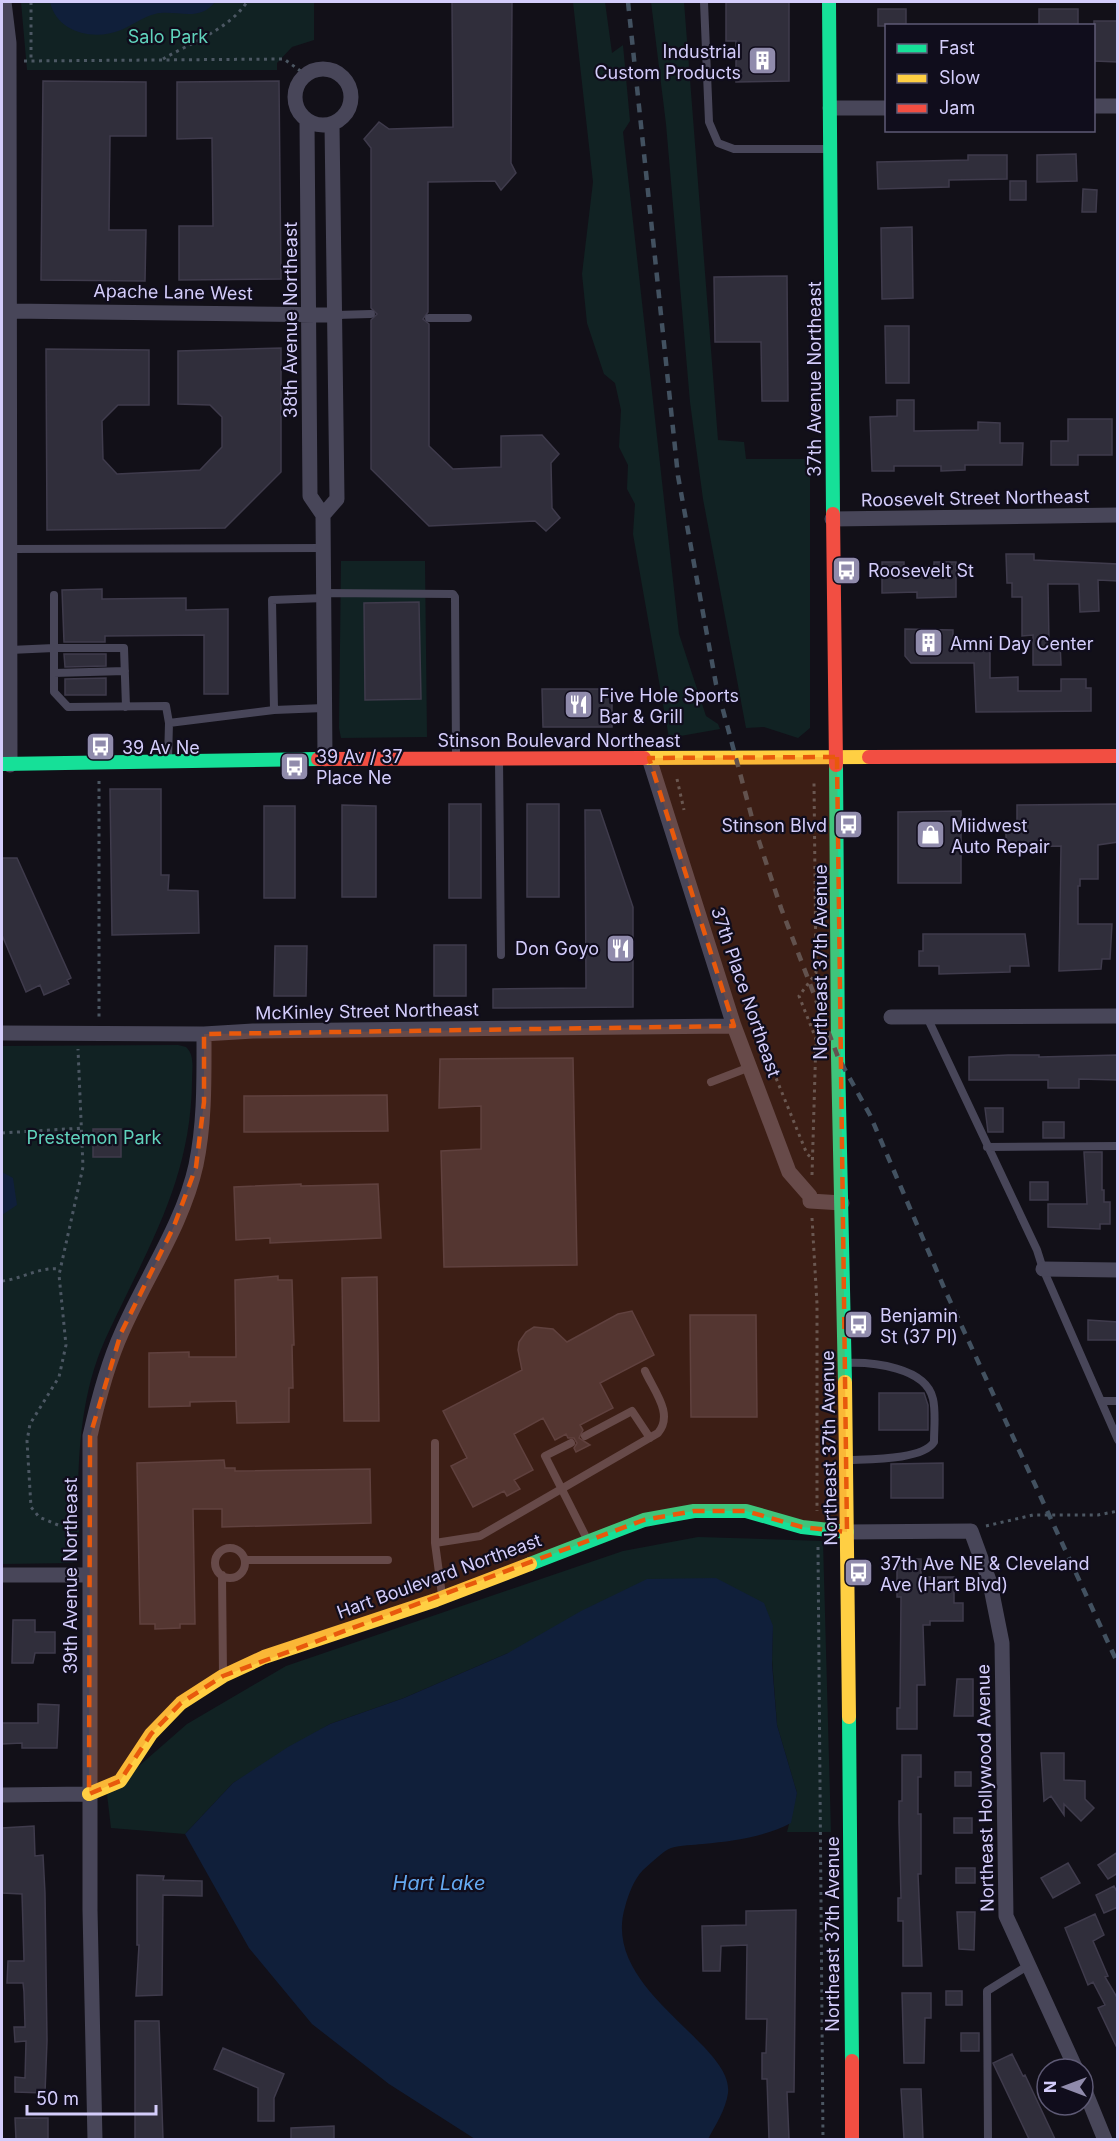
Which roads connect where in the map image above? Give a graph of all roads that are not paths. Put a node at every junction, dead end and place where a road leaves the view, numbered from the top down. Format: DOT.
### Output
graph roads {
  1 [pos="4,2"];
  2 [pos="704,2"];
  3 [pos="830,2"];
  4 [pos="1095,106"];
  5 [pos="1118,106"];
  6 [pos="830,108"];
  7 [pos="885,108"];
  8 [pos="307,121"];
  9 [pos="332,124"];
  10 [pos="830,149"];
  11 [pos="10,311"];
  12 [pos="310,314"];
  13 [pos="371,314"];
  14 [pos="336,315"];
  15 [pos="429,318"];
  16 [pos="468,318"];
  17 [pos="323,515"];
  18 [pos="1118,515"];
  19 [pos="832,519"];
  20 [pos="323,548"];
  21 [pos="10,549"];
  22 [pos="6,571"];
  23 [pos="54,595"];
  24 [pos="324,596"];
  25 [pos="54,648"];
  26 [pos="10,650"];
  27 [pos="125,671"];
  28 [pos="54,673"];
  29 [pos="126,707"];
  30 [pos="324,708"];
  31 [pos="274,710"];
  32 [pos="169,723"];
  33 [pos="1118,756"];
  34 [pos="837,757"];
  35 [pos="499,758"];
  36 [pos="649,758"];
  37 [pos="325,759"];
  38 [pos="456,759"];
  39 [pos="168,762"];
  40 [pos="6,764"];
  41 [pos="501,955"];
  42 [pos="1118,1016"];
  43 [pos="891,1017"];
  44 [pos="927,1017"];
  45 [pos="734,1026"];
  46 [pos="2,1033"];
  47 [pos="204,1034"];
  48 [pos="750,1067"];
  49 [pos="711,1082"];
  50 [pos="1118,1146"];
  51 [pos="987,1147"];
  52 [pos="842,1203"];
  53 [pos="1043,1269"];
  54 [pos="1118,1270"];
  55 [pos="846,1363"];
  56 [pos="645,1371"];
  57 [pos="1101,1401"];
  58 [pos="1118,1401"];
  59 [pos="585,1436"];
  60 [pos="650,1438"];
  61 [pos="1118,1440"];
  62 [pos="435,1443"];
  63 [pos="571,1443"];
  64 [pos="848,1460"];
  65 [pos="562,1489"];
  66 [pos="847,1532"];
  67 [pos="588,1541"];
  68 [pos="435,1543"];
  69 [pos="245,1560"];
  70 [pos="388,1560"];
  71 [pos="2,1575"];
  72 [pos="90,1575"];
  73 [pos="222,1575"];
  74 [pos="442,1597"];
  75 [pos="223,1676"];
  76 [pos="89,1794"];
  77 [pos="2,1795"];
  78 [pos="1029,1965"];
  79 [pos="1071,2057"];
  80 [pos="1095,2115"];
  81 [pos="95,2139"];
  82 [pos="852,2139"];
  83 [pos="988,2139"];
  84 [pos="1105,2139"];
  1 -- 11 [label="street"];
  2 -- 10 [label="lane"];
  3 -- 6 [label="street, 37th Avenue Northeast"];
  4 -- 5 [label="street"];
  6 -- 7 [label="street"];
  6 -- 10 [label="street, 37th Avenue Northeast"];
  8 -- 9 [label="street"];
  8 -- 9 [label="street, 38th Avenue Northeast"];
  8 -- 12 [label="street, 38th Avenue Northeast"];
  9 -- 14 [label="street, 38th Avenue Northeast"];
  10 -- 19 [label="street, 37th Avenue Northeast"];
  11 -- 12 [label="street, Apache Lane West"];
  11 -- 21 [label="street"];
  12 -- 14 [label="street, Apache Lane West"];
  12 -- 17 [label="street, 38th Avenue Northeast"];
  13 -- 14 [label="lane"];
  14 -- 17 [label="street, 38th Avenue Northeast"];
  15 -- 16 [label="lane"];
  17 -- 20 [label="street, 38th Avenue Northeast"];
  18 -- 19 [label="street, Roosevelt Street Northeast"];
  19 -- 34 [label="street, 37th Avenue Northeast"];
  20 -- 21 [label="lane"];
  20 -- 24 [label="street, 38th Avenue Northeast"];
  21 -- 22 [label="street"];
  22 -- 26 [label="street"];
  23 -- 25 [label="lane"];
  24 -- 30 [label="street, 38th Avenue Northeast"];
  24 -- 31 [label="lane"];
  24 -- 38 [label="lane"];
  25 -- 26 [label="lane"];
  25 -- 27 [label="lane"];
  25 -- 28 [label="lane"];
  26 -- 40 [label="street"];
  27 -- 28 [label="lane"];
  27 -- 29 [label="lane"];
  28 -- 29 [label="lane"];
  29 -- 32 [label="lane"];
  30 -- 31 [label="lane"];
  30 -- 37 [label="street, 38th Avenue Northeast"];
  31 -- 32 [label="lane"];
  32 -- 39 [label="lane"];
  33 -- 34 [label="street, Stinson Boulevard Northeast"];
  34 -- 36 [label="street, Stinson Boulevard Northeast"];
  34 -- 52 [label="street, Northeast 37th Avenue"];
  35 -- 36 [label="street, Stinson Boulevard Northeast"];
  35 -- 38 [label="street, Stinson Boulevard Northeast"];
  35 -- 41 [label="lane"];
  36 -- 45 [label="street, 37th Place Northeast"];
  37 -- 38 [label="street, Stinson Boulevard Northeast"];
  37 -- 39 [label="street, Stinson Boulevard Northeast"];
  39 -- 40 [label="street, Stinson Boulevard Northeast"];
  42 -- 44 [label="street"];
  43 -- 44 [label="street"];
  44 -- 51 [label="lane"];
  45 -- 47 [label="street, McKinley Street Northeast"];
  45 -- 48 [label="street, 37th Place Northeast"];
  46 -- 47 [label="street, McKinley Street Northeast"];
  47 -- 72 [label="street, 39th Avenue Northeast"];
  48 -- 49 [label="lane"];
  48 -- 52 [label="street, 37th Place Northeast"];
  50 -- 51 [label="lane"];
  51 -- 53 [label="lane"];
  52 -- 55 [label="street, Northeast 37th Avenue"];
  53 -- 54 [label="street"];
  53 -- 57 [label="lane"];
  55 -- 64 [label="street, Northeast 37th Avenue"];
  55 -- 64 [label="lane"];
  56 -- 60 [label="lane"];
  57 -- 58 [label="lane"];
  57 -- 61 [label="lane"];
  59 -- 60 [label="lane"];
  60 -- 65 [label="lane"];
  62 -- 68 [label="lane"];
  63 -- 65 [label="lane"];
  64 -- 66 [label="street, Northeast 37th Avenue"];
  65 -- 67 [label="lane"];
  65 -- 68 [label="lane"];
  66 -- 67 [label="street, Hart Boulevard Northeast"];
  66 -- 78 [label="street, Northeast Hollywood Avenue"];
  66 -- 82 [label="street, Northeast 37th Avenue"];
  67 -- 74 [label="street, Hart Boulevard Northeast"];
  68 -- 74 [label="lane"];
  69 -- 70 [label="lane"];
  69 -- 73 [label="lane"];
  69 -- 73 [label="lane"];
  71 -- 72 [label="street"];
  72 -- 76 [label="street, 39th Avenue Northeast"];
  73 -- 75 [label="lane"];
  74 -- 75 [label="street, Hart Boulevard Northeast"];
  75 -- 76 [label="street, Hart Boulevard Northeast"];
  76 -- 77 [label="street"];
  76 -- 81 [label="street, 39th Avenue Northeast"];
  78 -- 79 [label="street, Northeast Hollywood Avenue"];
  78 -- 83 [label="lane"];
  80 -- 84 [label="street"];
}
